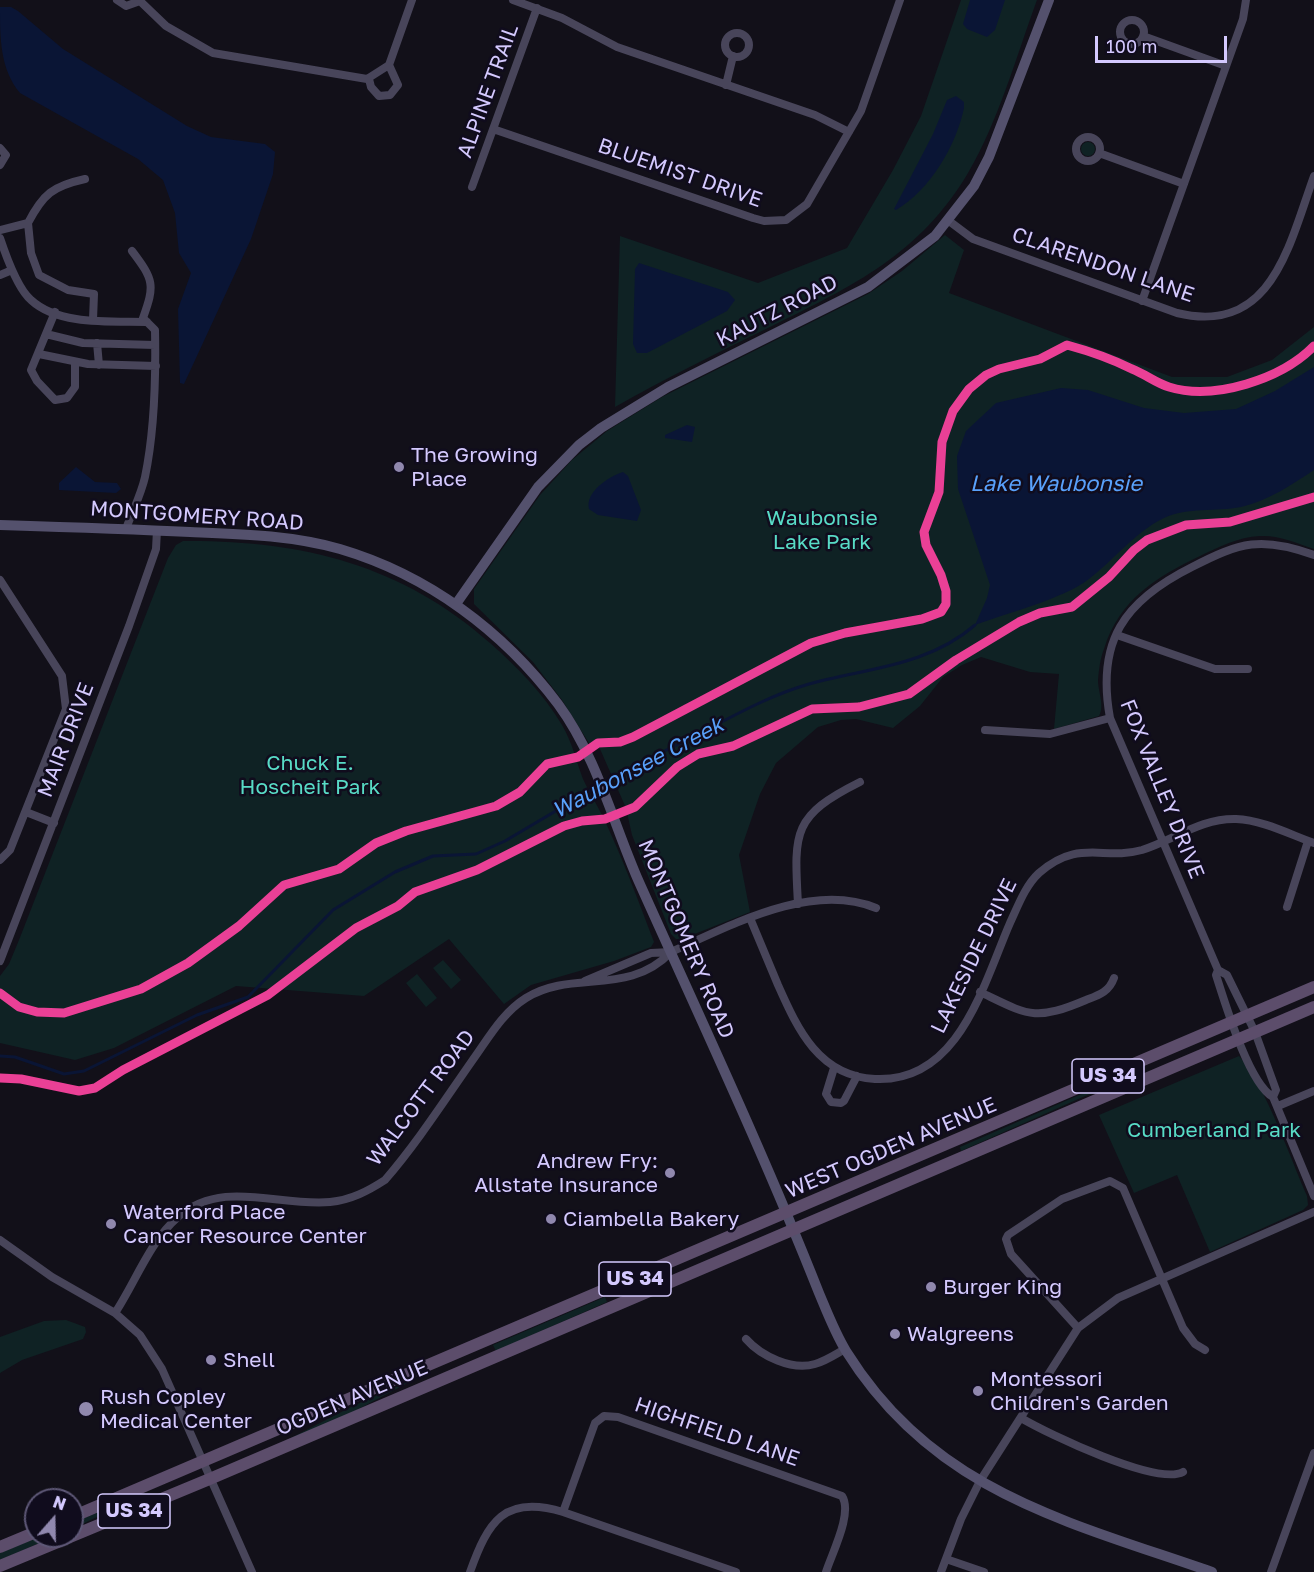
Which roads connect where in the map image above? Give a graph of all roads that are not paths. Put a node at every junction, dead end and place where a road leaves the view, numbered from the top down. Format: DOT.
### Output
graph roads {
  1 [pos="117,0"];
  2 [pos="139,0"];
  3 [pos="412,0"];
  4 [pos="513,0"];
  5 [pos="900,0"];
  6 [pos="1049,0"];
  7 [pos="1246,0"];
  8 [pos="537,8"];
  9 [pos="1143,36"];
  10 [pos="733,56"];
  11 [pos="389,65"];
  12 [pos="1226,66"];
  13 [pos="369,79"];
  14 [pos="726,85"];
  15 [pos="493,129"];
  16 [pos="849,132"];
  17 [pos="0,148"];
  18 [pos="1099,153"];
  19 [pos="0,165"];
  20 [pos="1314,176"];
  21 [pos="85,179"];
  22 [pos="1184,184"];
  23 [pos="472,187"];
  24 [pos="949,221"];
  25 [pos="28,223"];
  26 [pos="0,230"];
  27 [pos="0,238"];
  28 [pos="132,251"];
  29 [pos="12,270"];
  30 [pos="0,275"];
  31 [pos="1142,301"];
  32 [pos="55,312"];
  33 [pos="93,320"];
  34 [pos="147,322"];
  35 [pos="46,334"];
  36 [pos="98,343"];
  37 [pos="155,345"];
  38 [pos="39,354"];
  39 [pos="75,362"];
  40 [pos="99,365"];
  41 [pos="156,366"];
  42 [pos="0,525"];
  43 [pos="126,529"];
  44 [pos="157,530"];
  45 [pos="1314,555"];
  46 [pos="0,580"];
  47 [pos="3,594"];
  48 [pos="456,604"];
  49 [pos="1117,635"];
  50 [pos="1248,669"];
  51 [pos="1110,718"];
  52 [pos="985,730"];
  53 [pos="860,783"];
  54 [pos="26,812"];
  55 [pos="54,823"];
  56 [pos="1161,840"];
  57 [pos="1311,842"];
  58 [pos="0,860"];
  59 [pos="798,904"];
  60 [pos="1287,907"];
  61 [pos="876,908"];
  62 [pos="750,918"];
  63 [pos="671,952"];
  64 [pos="0,961"];
  65 [pos="1218,970"];
  66 [pos="1114,978"];
  67 [pos="583,981"];
  68 [pos="1314,987"];
  69 [pos="980,992"];
  70 [pos="1314,1007"];
  71 [pos="1247,1016"];
  72 [pos="1232,1023"];
  73 [pos="1255,1032"];
  74 [pos="1238,1039"];
  75 [pos="834,1068"];
  76 [pos="857,1076"];
  77 [pos="1314,1091"];
  78 [pos="1273,1097"];
  79 [pos="1278,1106"];
  80 [pos="1314,1196"];
  81 [pos="1314,1212"];
  82 [pos="786,1214"];
  83 [pos="793,1230"];
  84 [pos="0,1240"];
  85 [pos="1162,1278"];
  86 [pos="115,1313"];
  87 [pos="1078,1328"];
  88 [pos="746,1339"];
  89 [pos="484,1344"];
  90 [pos="845,1349"];
  91 [pos="1205,1350"];
  92 [pos="486,1362"];
  93 [pos="1021,1418"];
  94 [pos="1314,1453"];
  95 [pos="205,1462"];
  96 [pos="1183,1472"];
  97 [pos="212,1478"];
  98 [pos="980,1481"];
  99 [pos="84,1512"];
  100 [pos="563,1512"];
  101 [pos="24,1537"];
  102 [pos="0,1547"];
  103 [pos="946,1559"];
  104 [pos="0,1566"];
  105 [pos="252,1572"];
  106 [pos="470,1572"];
  107 [pos="736,1572"];
  108 [pos="826,1572"];
  109 [pos="941,1572"];
  110 [pos="984,1572"];
  111 [pos="1212,1572"];
  112 [pos="1271,1572"];
  1 -- 2 [label="street"];
  2 -- 13 [label="street"];
  3 -- 11 [label="street"];
  4 -- 8 [label="street"];
  5 -- 16 [label="street, BLUEMIST DRIVE"];
  6 -- 24 [label="street, KAUTZ ROAD"];
  7 -- 12 [label="street"];
  8 -- 14 [label="street"];
  8 -- 15 [label="street, ALPINE TRAIL"];
  9 -- 12 [label="street"];
  10 -- 14 [label="street"];
  11 -- 13 [label="street"];
  11 -- 13 [label="street"];
  12 -- 22 [label="street"];
  14 -- 16 [label="street"];
  15 -- 16 [label="street, BLUEMIST DRIVE"];
  15 -- 23 [label="street, ALPINE TRAIL"];
  17 -- 19 [label="street"];
  18 -- 22 [label="street"];
  20 -- 31 [label="street, CLARENDON LANE"];
  21 -- 25 [label="street"];
  22 -- 31 [label="street"];
  24 -- 31 [label="street, CLARENDON LANE"];
  24 -- 48 [label="street, KAUTZ ROAD"];
  25 -- 26 [label="street"];
  25 -- 33 [label="street"];
  27 -- 29 [label="street"];
  28 -- 34 [label="street"];
  29 -- 30 [label="street"];
  29 -- 32 [label="street"];
  32 -- 33 [label="street"];
  32 -- 35 [label="street"];
  33 -- 34 [label="street"];
  34 -- 37 [label="street"];
  35 -- 36 [label="street"];
  35 -- 38 [label="street"];
  36 -- 37 [label="street"];
  36 -- 40 [label="street"];
  37 -- 41 [label="street"];
  38 -- 39 [label="street"];
  38 -- 39 [label="street"];
  39 -- 40 [label="street"];
  40 -- 41 [label="street"];
  41 -- 43 [label="street"];
  42 -- 43 [label="street, MONTGOMERY ROAD"];
  43 -- 44 [label="street, MONTGOMERY ROAD"];
  44 -- 48 [label="street, MONTGOMERY ROAD"];
  44 -- 55 [label="street, MAIR DRIVE"];
  45 -- 49 [label="street, FOX VALLEY DRIVE"];
  46 -- 47 [label="street"];
  47 -- 54 [label="street"];
  48 -- 63 [label="street, MONTGOMERY ROAD"];
  49 -- 50 [label="street"];
  49 -- 51 [label="street, FOX VALLEY DRIVE"];
  51 -- 52 [label="street"];
  51 -- 56 [label="street, FOX VALLEY DRIVE"];
  53 -- 59 [label="street"];
  54 -- 55 [label="street"];
  54 -- 58 [label="street"];
  55 -- 64 [label="street, MAIR DRIVE"];
  56 -- 57 [label="street, LAKESIDE DRIVE"];
  56 -- 65 [label="street, FOX VALLEY DRIVE"];
  56 -- 69 [label="street, LAKESIDE DRIVE"];
  57 -- 60 [label="street"];
  59 -- 61 [label="street, WALCOTT ROAD"];
  59 -- 62 [label="street, WALCOTT ROAD"];
  62 -- 63 [label="street, WALCOTT ROAD"];
  62 -- 75 [label="street, LAKESIDE DRIVE"];
  63 -- 67 [label="street, WALCOTT ROAD"];
  63 -- 67 [label="street, WALCOTT ROAD"];
  63 -- 82 [label="street, MONTGOMERY ROAD"];
  65 -- 71 [label="street, FOX VALLEY DRIVE"];
  65 -- 72 [label="street, FOX VALLEY DRIVE"];
  66 -- 69 [label="street"];
  67 -- 86 [label="street, WALCOTT ROAD"];
  68 -- 71 [label="main road, WEST OGDEN AVENUE / US 34"];
  69 -- 76 [label="street, LAKESIDE DRIVE"];
  70 -- 73 [label="main road, WEST OGDEN AVENUE / US 34"];
  71 -- 72 [label="main road, WEST OGDEN AVENUE / US 34"];
  71 -- 73 [label="street, FOX VALLEY DRIVE"];
  72 -- 74 [label="street, FOX VALLEY DRIVE"];
  72 -- 82 [label="main road, WEST OGDEN AVENUE / US 34"];
  73 -- 74 [label="main road, WEST OGDEN AVENUE / US 34"];
  73 -- 78 [label="street, FOX VALLEY DRIVE"];
  74 -- 78 [label="street, FOX VALLEY DRIVE"];
  74 -- 83 [label="main road, WEST OGDEN AVENUE / US 34"];
  75 -- 76 [label="street, LAKESIDE DRIVE"];
  75 -- 76 [label="street"];
  77 -- 79 [label="street"];
  78 -- 79 [label="street, FOX VALLEY DRIVE"];
  79 -- 80 [label="street, FOX VALLEY DRIVE"];
  81 -- 85 [label="street"];
  82 -- 83 [label="street, MONTGOMERY ROAD"];
  82 -- 89 [label="main road, WEST OGDEN AVENUE / US 34"];
  83 -- 90 [label="street, MONTGOMERY ROAD"];
  83 -- 92 [label="main road, WEST OGDEN AVENUE / US 34"];
  84 -- 86 [label="street"];
  85 -- 87 [label="street"];
  85 -- 87 [label="street"];
  85 -- 91 [label="street"];
  86 -- 95 [label="street"];
  87 -- 93 [label="street"];
  88 -- 90 [label="street"];
  89 -- 92 [label="main road"];
  89 -- 95 [label="main road, OGDEN AVENUE / US 34"];
  90 -- 98 [label="street, MONTGOMERY ROAD"];
  92 -- 97 [label="main road, OGDEN AVENUE / US 34"];
  93 -- 96 [label="street"];
  93 -- 98 [label="street"];
  94 -- 112 [label="street"];
  95 -- 97 [label="street"];
  95 -- 99 [label="main road, OGDEN AVENUE / US 34"];
  97 -- 104 [label="main road, OGDEN AVENUE / US 34"];
  97 -- 105 [label="street"];
  98 -- 103 [label="street"];
  98 -- 111 [label="street, MONTGOMERY ROAD"];
  100 -- 106 [label="street"];
  100 -- 107 [label="street"];
  100 -- 108 [label="street, HIGHFIELD LANE"];
  101 -- 102 [label="main road"];
  103 -- 109 [label="street"];
  103 -- 110 [label="street"];
}
